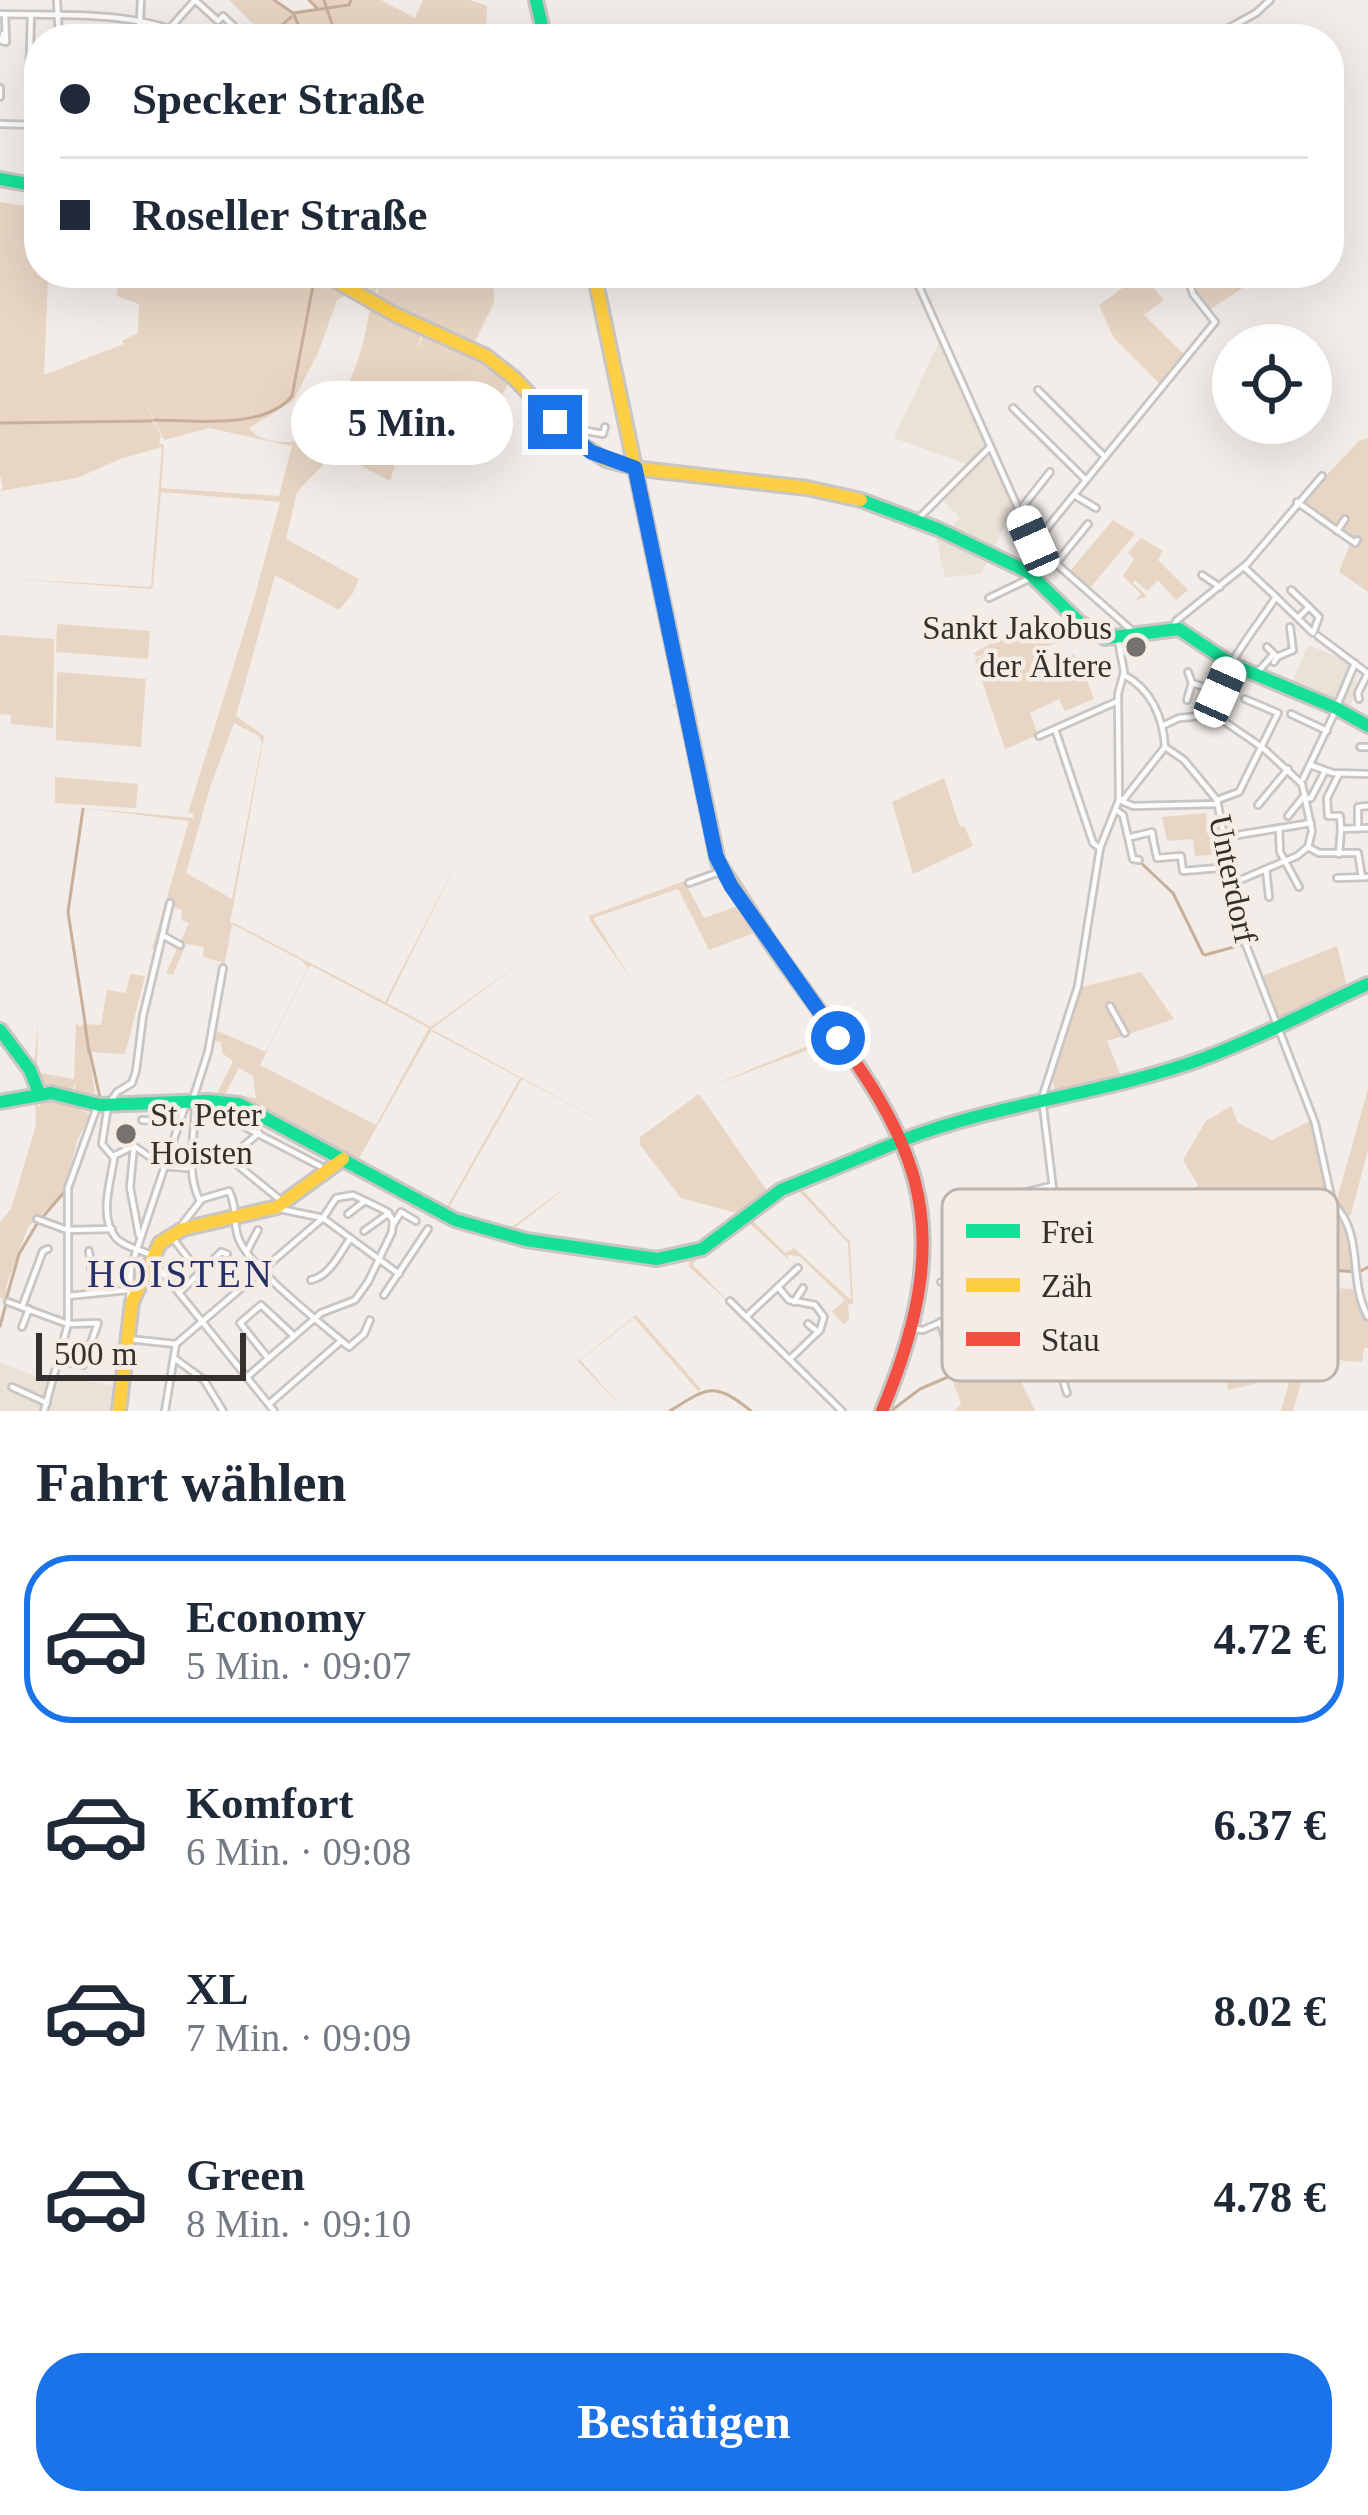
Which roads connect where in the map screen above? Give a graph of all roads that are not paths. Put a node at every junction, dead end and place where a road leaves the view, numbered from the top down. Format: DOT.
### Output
graph roads {
  1 [pos="57,0"];
  2 [pos="140,0"];
  3 [pos="195,0"];
  4 [pos="1270,0"];
  5 [pos="3,14"];
  6 [pos="31,15"];
  7 [pos="58,16"];
  8 [pos="141,20"];
  9 [pos="31,24"];
  10 [pos="58,24"];
  11 [pos="141,24"];
  12 [pos="158,24"];
  13 [pos="174,24"];
  14 [pos="231,24"];
  15 [pos="1236,24"];
  16 [pos="3,34"];
  17 [pos="0,88"];
  18 [pos="0,97"];
  19 [pos="349,288"];
  20 [pos="597,288"];
  21 [pos="920,288"];
  22 [pos="1191,288"];
  23 [pos="1039,390"];
  24 [pos="1013,408"];
  25 [pos="605,427"];
  26 [pos="629,437"];
  27 [pos="572,439"];
  28 [pos="990,447"];
  29 [pos="1105,457"];
  30 [pos="613,462"];
  31 [pos="635,468"];
  32 [pos="655,471"];
  33 [pos="1050,472"];
  34 [pos="1322,476"];
  35 [pos="1086,480"];
  36 [pos="1074,495"];
  37 [pos="1297,502"];
  38 [pos="1096,508"];
  39 [pos="1019,511"];
  40 [pos="645,515"];
  41 [pos="1345,519"];
  42 [pos="917,520"];
  43 [pos="1088,524"];
  44 [pos="1336,531"];
  45 [pos="1357,540"];
  46 [pos="1034,544"];
  47 [pos="1057,562"];
  48 [pos="1244,566"];
  49 [pos="1202,575"];
  50 [pos="1035,577"];
  51 [pos="1220,587"];
  52 [pos="1291,590"];
  53 [pos="1276,597"];
  54 [pos="989,598"];
  55 [pos="1309,607"];
  56 [pos="1298,618"];
  57 [pos="1290,627"];
  58 [pos="1174,628"];
  59 [pos="1136,634"];
  60 [pos="1316,635"];
  61 [pos="1118,639"];
  62 [pos="1267,646"];
  63 [pos="1258,656"];
  64 [pos="1275,658"];
  65 [pos="1264,662"];
  66 [pos="1355,662"];
  67 [pos="1233,664"];
  68 [pos="1188,672"];
  69 [pos="1367,672"];
  70 [pos="1255,675"];
  71 [pos="1122,679"];
  72 [pos="1192,682"];
  73 [pos="1220,692"];
  74 [pos="1246,698"];
  75 [pos="1359,699"];
  76 [pos="1187,700"];
  77 [pos="1118,701"];
  78 [pos="1335,711"];
  79 [pos="1291,714"];
  80 [pos="1215,715"];
  81 [pos="1162,726"];
  82 [pos="1368,726"];
  83 [pos="1055,729"];
  84 [pos="1327,731"];
  85 [pos="1039,736"];
  86 [pos="1166,747"];
  87 [pos="1263,748"];
  88 [pos="1310,765"];
  89 [pos="1288,769"];
  90 [pos="1325,771"];
  91 [pos="1339,774"];
  92 [pos="1368,774"];
  93 [pos="1300,781"];
  94 [pos="1306,797"];
  95 [pos="1119,800"];
  96 [pos="1217,802"];
  97 [pos="1258,805"];
  98 [pos="1348,806"];
  99 [pos="1358,806"];
  100 [pos="1368,806"];
  101 [pos="1116,810"];
  102 [pos="1288,816"];
  103 [pos="1311,821"];
  104 [pos="1279,828"];
  105 [pos="1358,828"];
  106 [pos="1368,828"];
  107 [pos="1341,829"];
  108 [pos="1225,837"];
  109 [pos="1129,838"];
  110 [pos="1180,844"];
  111 [pos="1308,847"];
  112 [pos="1100,848"];
  113 [pos="1339,854"];
  114 [pos="1181,856"];
  115 [pos="1365,859"];
  116 [pos="1139,860"];
  117 [pos="1286,861"];
  118 [pos="1230,867"];
  119 [pos="1204,869"];
  120 [pos="1266,869"];
  121 [pos="1183,871"];
  122 [pos="722,872"];
  123 [pos="1173,872"];
  124 [pos="1205,878"];
  125 [pos="1337,878"];
  126 [pos="1365,878"];
  127 [pos="689,883"];
  128 [pos="1233,883"];
  129 [pos="1298,886"];
  130 [pos="1269,897"];
  131 [pos="170,903"];
  132 [pos="164,937"];
  133 [pos="180,945"];
  134 [pos="223,968"];
  135 [pos="1368,985"];
  136 [pos="1110,1006"];
  137 [pos="1276,1028"];
  138 [pos="0,1030"];
  139 [pos="1125,1033"];
  140 [pos="38,1088"];
  141 [pos="0,1102"];
  142 [pos="191,1103"];
  143 [pos="1042,1104"];
  144 [pos="103,1105"];
  145 [pos="142,1120"];
  146 [pos="178,1123"];
  147 [pos="239,1124"];
  148 [pos="895,1124"];
  149 [pos="259,1133"];
  150 [pos="917,1134"];
  151 [pos="903,1140"];
  152 [pos="134,1146"];
  153 [pos="889,1146"];
  154 [pos="194,1148"];
  155 [pos="113,1156"];
  156 [pos="228,1159"];
  157 [pos="343,1159"];
  158 [pos="913,1164"];
  159 [pos="163,1166"];
  160 [pos="320,1166"];
  161 [pos="190,1168"];
  162 [pos="1051,1186"];
  163 [pos="1038,1189"];
  164 [pos="1051,1189"];
  165 [pos="1329,1189"];
  166 [pos="200,1201"];
  167 [pos="365,1201"];
  168 [pos="281,1205"];
  169 [pos="1338,1209"];
  170 [pos="389,1213"];
  171 [pos="348,1214"];
  172 [pos="323,1218"];
  173 [pos="37,1219"];
  174 [pos="236,1219"];
  175 [pos="416,1221"];
  176 [pos="394,1223"];
  177 [pos="112,1229"];
  178 [pos="428,1229"];
  179 [pos="67,1230"];
  180 [pos="258,1230"];
  181 [pos="364,1231"];
  182 [pos="176,1236"];
  183 [pos="140,1238"];
  184 [pos="350,1239"];
  185 [pos="137,1248"];
  186 [pos="49,1249"];
  187 [pos="247,1250"];
  188 [pos="89,1251"];
  189 [pos="227,1254"];
  190 [pos="152,1257"];
  191 [pos="377,1260"];
  192 [pos="201,1268"];
  193 [pos="798,1268"];
  194 [pos="262,1270"];
  195 [pos="399,1274"];
  196 [pos="311,1280"];
  197 [pos="778,1287"];
  198 [pos="133,1288"];
  199 [pos="803,1288"];
  200 [pos="94,1292"];
  201 [pos="179,1292"];
  202 [pos="384,1295"];
  203 [pos="68,1296"];
  204 [pos="730,1301"];
  205 [pos="8,1302"];
  206 [pos="794,1302"];
  207 [pos="25,1308"];
  208 [pos="747,1316"];
  209 [pos="1368,1316"];
  210 [pos="315,1318"];
  211 [pos="370,1320"];
  212 [pos="202,1321"];
  213 [pos="940,1322"];
  214 [pos="68,1324"];
  215 [pos="808,1324"];
  216 [pos="22,1327"];
  217 [pos="942,1328"];
  218 [pos="915,1329"];
  219 [pos="818,1332"];
  220 [pos="294,1336"];
  221 [pos="128,1339"];
  222 [pos="341,1341"];
  223 [pos="176,1344"];
  224 [pos="174,1358"];
  225 [pos="268,1358"];
  226 [pos="790,1358"];
  227 [pos="58,1361"];
  228 [pos="247,1377"];
  229 [pos="1062,1381"];
  230 [pos="12,1387"];
  231 [pos="1067,1394"];
  232 [pos="45,1407"];
  233 [pos="271,1408"];
  234 [pos="119,1411"];
  235 [pos="165,1411"];
  236 [pos="224,1411"];
  237 [pos="842,1411"];
  238 [pos="882,1411"];
  1 -- 7 [label="street"];
  2 -- 8 [label="street"];
  3 -- 13 [label="street"];
  3 -- 14 [label="street"];
  4 -- 15 [label="street"];
  5 -- 6 [label="street"];
  5 -- 16 [label="street"];
  6 -- 7 [label="street"];
  6 -- 9 [label="street"];
  7 -- 8 [label="street"];
  7 -- 10 [label="street"];
  8 -- 11 [label="street"];
  8 -- 12 [label="street"];
  17 -- 18 [label="street"];
  19 -- 27 [label="main road"];
  20 -- 26 [label="main road"];
  21 -- 28 [label="street"];
  22 -- 29 [label="street"];
  23 -- 29 [label="street"];
  24 -- 35 [label="street"];
  25 -- 27 [label="street"];
  26 -- 30 [label="main road"];
  26 -- 31 [label="main road"];
  27 -- 30 [label="main road"];
  28 -- 39 [label="street"];
  28 -- 42 [label="street"];
  29 -- 35 [label="street"];
  30 -- 31 [label="main road"];
  31 -- 32 [label="main road"];
  31 -- 40 [label="main road"];
  32 -- 40 [label="main road"];
  32 -- 42 [label="main road"];
  33 -- 39 [label="street"];
  34 -- 37 [label="street"];
  35 -- 36 [label="street"];
  36 -- 38 [label="street"];
  36 -- 46 [label="street"];
  37 -- 44 [label="street"];
  37 -- 48 [label="street"];
  39 -- 46 [label="street"];
  40 -- 122 [label="main road"];
  41 -- 44 [label="street"];
  42 -- 50 [label="main road"];
  43 -- 47 [label="street"];
  44 -- 45 [label="street"];
  46 -- 47 [label="street"];
  46 -- 50 [label="street"];
  47 -- 59 [label="street"];
  48 -- 51 [label="street"];
  48 -- 53 [label="street"];
  49 -- 51 [label="street"];
  50 -- 54 [label="street"];
  50 -- 61 [label="main road"];
  51 -- 58 [label="street"];
  52 -- 55 [label="street"];
  53 -- 56 [label="street"];
  53 -- 67 [label="street"];
  55 -- 56 [label="street"];
  55 -- 60 [label="street"];
  56 -- 60 [label="street"];
  57 -- 64 [label="street"];
  58 -- 59 [label="main road"];
  58 -- 67 [label="main road"];
  59 -- 61 [label="main road"];
  60 -- 66 [label="street"];
  61 -- 71 [label="street"];
  62 -- 64 [label="street"];
  63 -- 65 [label="street"];
  64 -- 65 [label="street"];
  65 -- 70 [label="street"];
  66 -- 69 [label="street"];
  66 -- 78 [label="street"];
  67 -- 70 [label="main road"];
  67 -- 73 [label="street"];
  68 -- 72 [label="street"];
  69 -- 75 [label="street"];
  70 -- 78 [label="main road"];
  71 -- 77 [label="street"];
  71 -- 81 [label="street"];
  72 -- 73 [label="street"];
  72 -- 76 [label="street"];
  73 -- 80 [label="street"];
  74 -- 87 [label="street"];
  77 -- 83 [label="street"];
  77 -- 95 [label="street"];
  78 -- 82 [label="main road"];
  78 -- 84 [label="street"];
  79 -- 84 [label="street"];
  80 -- 81 [label="street"];
  80 -- 87 [label="street"];
  81 -- 86 [label="street"];
  83 -- 85 [label="street"];
  83 -- 112 [label="street"];
  84 -- 88 [label="street"];
  86 -- 95 [label="street"];
  86 -- 96 [label="street, Unterdorf"];
  87 -- 89 [label="street"];
  87 -- 96 [label="street"];
  88 -- 90 [label="street"];
  88 -- 93 [label="street"];
  89 -- 93 [label="street"];
  89 -- 97 [label="street"];
  90 -- 91 [label="street"];
  90 -- 94 [label="street"];
  91 -- 92 [label="street"];
  91 -- 107 [label="street"];
  93 -- 94 [label="street"];
  94 -- 102 [label="street"];
  94 -- 103 [label="street"];
  95 -- 96 [label="street"];
  95 -- 101 [label="street"];
  96 -- 108 [label="street, Unterdorf"];
  98 -- 99 [label="street"];
  99 -- 100 [label="street"];
  99 -- 105 [label="street"];
  101 -- 109 [label="street"];
  101 -- 112 [label="street"];
  103 -- 104 [label="street"];
  103 -- 111 [label="street"];
  104 -- 108 [label="street"];
  104 -- 117 [label="street"];
  105 -- 106 [label="street"];
  105 -- 107 [label="street"];
  107 -- 113 [label="street"];
  108 -- 118 [label="street, Unterdorf"];
  109 -- 114 [label="street"];
  109 -- 116 [label="street"];
  110 -- 114 [label="street"];
  111 -- 113 [label="street"];
  111 -- 117 [label="street"];
  112 -- 143 [label="street"];
  113 -- 115 [label="street"];
  114 -- 121 [label="street"];
  115 -- 126 [label="street"];
  117 -- 120 [label="street"];
  117 -- 129 [label="street"];
  118 -- 119 [label="street"];
  118 -- 128 [label="street, Unterdorf"];
  119 -- 121 [label="street"];
  119 -- 124 [label="street"];
  120 -- 128 [label="street"];
  120 -- 130 [label="street"];
  121 -- 123 [label="street"];
  122 -- 127 [label="street"];
  122 -- 148 [label="main road"];
  125 -- 126 [label="street"];
  128 -- 137 [label="street, Unterdorf"];
  131 -- 132 [label="street"];
  132 -- 133 [label="street"];
  132 -- 144 [label="street"];
  134 -- 142 [label="street"];
  135 -- 137 [label="main road"];
  136 -- 139 [label="street"];
  137 -- 143 [label="main road"];
  137 -- 165 [label="street, Unterdorf"];
  138 -- 140 [label="main road"];
  140 -- 141 [label="main road"];
  140 -- 144 [label="main road"];
  142 -- 144 [label="main road"];
  142 -- 146 [label="street"];
  142 -- 154 [label="street"];
  142 -- 157 [label="main road"];
  143 -- 150 [label="main road"];
  143 -- 162 [label="street"];
  144 -- 155 [label="street"];
  144 -- 179 [label="street"];
  145 -- 146 [label="street"];
  146 -- 159 [label="street"];
  147 -- 149 [label="street"];
  148 -- 151 [label="main road"];
  148 -- 153 [label="main road"];
  149 -- 156 [label="street"];
  149 -- 160 [label="street"];
  150 -- 151 [label="main road"];
  150 -- 158 [label="main road"];
  151 -- 153 [label="main road"];
  151 -- 158 [label="main road"];
  152 -- 155 [label="street"];
  152 -- 159 [label="street"];
  152 -- 183 [label="street"];
  153 -- 157 [label="main road"];
  154 -- 156 [label="street"];
  154 -- 161 [label="street"];
  155 -- 177 [label="street"];
  156 -- 168 [label="street"];
  157 -- 168 [label="main road"];
  158 -- 218 [label="main road"];
  159 -- 161 [label="street"];
  159 -- 183 [label="street"];
  161 -- 166 [label="street"];
  162 -- 163 [label="street"];
  162 -- 164 [label="street"];
  166 -- 174 [label="street"];
  166 -- 182 [label="street"];
  167 -- 170 [label="street"];
  167 -- 171 [label="street"];
  167 -- 172 [label="street"];
  168 -- 172 [label="street"];
  168 -- 174 [label="main road"];
  169 -- 209 [label="street, Unterdorf"];
  170 -- 176 [label="street"];
  170 -- 181 [label="street"];
  172 -- 184 [label="street"];
  172 -- 194 [label="street"];
  173 -- 179 [label="street"];
  174 -- 182 [label="main road"];
  174 -- 187 [label="street"];
  175 -- 176 [label="street"];
  176 -- 191 [label="street"];
  177 -- 179 [label="street"];
  177 -- 185 [label="street"];
  178 -- 195 [label="street"];
  179 -- 203 [label="street"];
  180 -- 187 [label="street"];
  182 -- 190 [label="main road"];
  182 -- 192 [label="street"];
  183 -- 185 [label="street"];
  184 -- 191 [label="street"];
  184 -- 196 [label="street"];
  185 -- 190 [label="street"];
  185 -- 198 [label="street"];
  186 -- 207 [label="street"];
  187 -- 194 [label="street"];
  188 -- 200 [label="street"];
  189 -- 192 [label="street"];
  190 -- 198 [label="main road"];
  190 -- 201 [label="street"];
  191 -- 195 [label="street"];
  191 -- 210 [label="street"];
  192 -- 201 [label="street"];
  193 -- 197 [label="street"];
  194 -- 210 [label="street"];
  194 -- 212 [label="street"];
  195 -- 202 [label="street"];
  197 -- 206 [label="street"];
  197 -- 208 [label="street"];
  198 -- 200 [label="street"];
  198 -- 221 [label="main road"];
  199 -- 206 [label="street"];
  200 -- 203 [label="street"];
  201 -- 212 [label="street"];
  203 -- 214 [label="street"];
  204 -- 208 [label="street"];
  205 -- 207 [label="street"];
  206 -- 219 [label="street"];
  207 -- 214 [label="street"];
  207 -- 216 [label="street"];
  208 -- 226 [label="street"];
  210 -- 220 [label="street"];
  210 -- 222 [label="street"];
  211 -- 222 [label="street"];
  212 -- 223 [label="street"];
  212 -- 228 [label="street"];
  213 -- 217 [label="street"];
  213 -- 218 [label="street"];
  214 -- 227 [label="street"];
  214 -- 227 [label="street"];
  215 -- 219 [label="street"];
  218 -- 238 [label="main road"];
  219 -- 226 [label="street"];
  220 -- 225 [label="street"];
  220 -- 225 [label="street"];
  221 -- 223 [label="street"];
  221 -- 234 [label="main road"];
  222 -- 233 [label="street"];
  223 -- 224 [label="street"];
  224 -- 235 [label="street"];
  224 -- 236 [label="street"];
  225 -- 228 [label="street"];
  226 -- 237 [label="street"];
  227 -- 232 [label="street"];
  228 -- 233 [label="street"];
  229 -- 231 [label="street"];
  230 -- 232 [label="street"];
}
